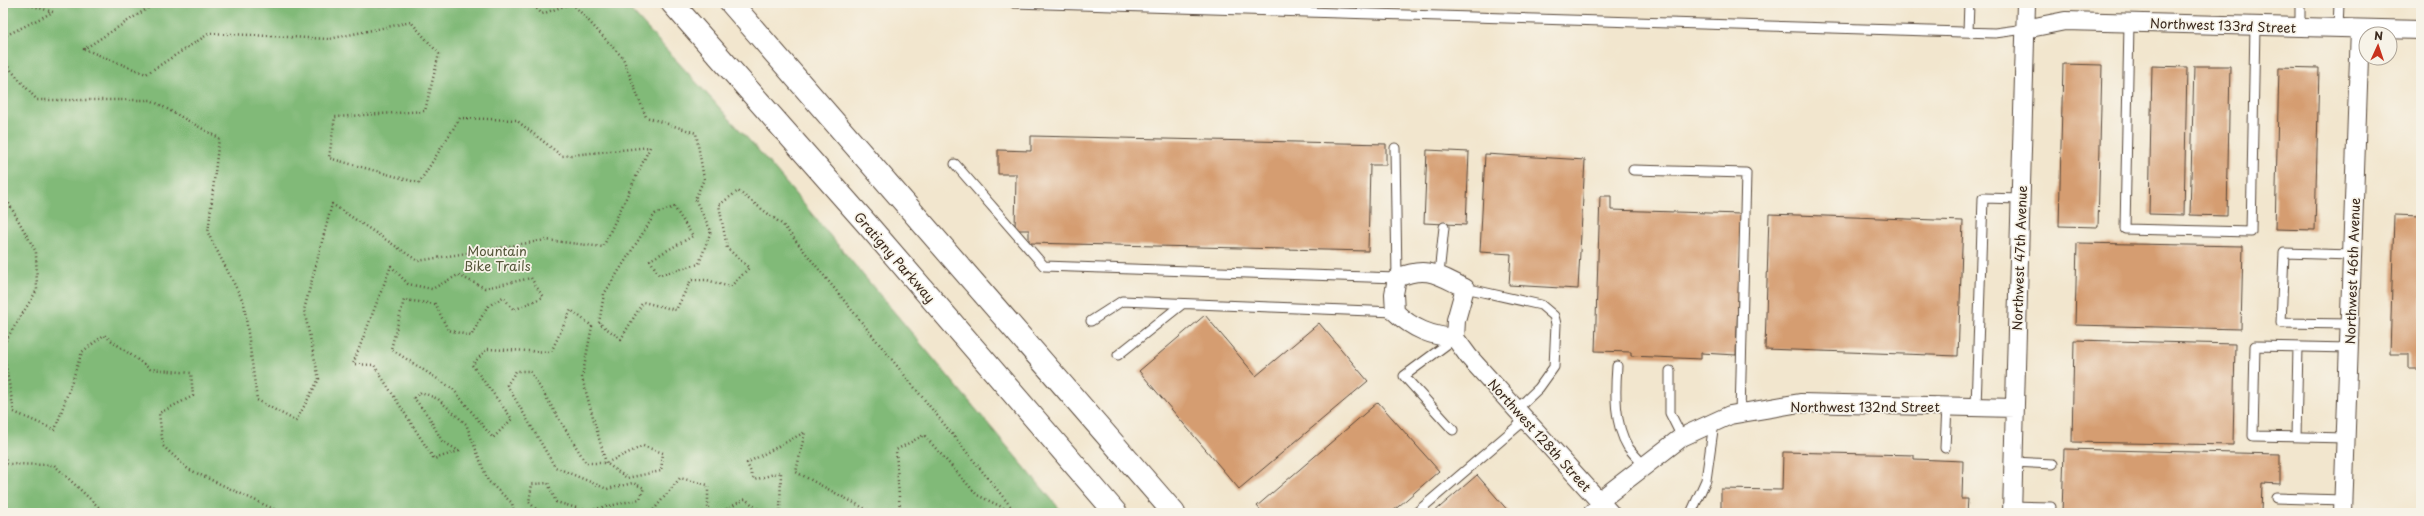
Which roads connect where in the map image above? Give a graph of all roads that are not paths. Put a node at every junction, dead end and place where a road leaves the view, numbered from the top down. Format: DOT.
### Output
graph roads {
  1 [pos="672,3"];
  2 [pos="731,3"];
  3 [pos="1014,3"];
  4 [pos="1969,3"];
  5 [pos="2026,3"];
  6 [pos="2300,3"];
  7 [pos="2339,3"];
  8 [pos="2129,23"];
  9 [pos="2255,26"];
  10 [pos="2300,27"];
  11 [pos="2338,28"];
  12 [pos="2025,29"];
  13 [pos="2358,29"];
  14 [pos="2398,30"];
  15 [pos="2421,30"];
  16 [pos="1968,32"];
  17 [pos="2359,66"];
  18 [pos="1395,148"];
  19 [pos="955,164"];
  20 [pos="1633,170"];
  21 [pos="2021,199"];
  22 [pos="1444,227"];
  23 [pos="2352,254"];
  24 [pos="1439,274"];
  25 [pos="1397,278"];
  26 [pos="1465,288"];
  27 [pos="1181,304"];
  28 [pos="1396,312"];
  29 [pos="1091,321"];
  30 [pos="2350,324"];
  31 [pos="1455,338"];
  32 [pos="2298,347"];
  33 [pos="2349,348"];
  34 [pos="1118,354"];
  35 [pos="1617,366"];
  36 [pos="1670,371"];
  37 [pos="1947,406"];
  38 [pos="1976,407"];
  39 [pos="2015,408"];
  40 [pos="1521,414"];
  41 [pos="1740,414"];
  42 [pos="1714,422"];
  43 [pos="1453,430"];
  44 [pos="1682,437"];
  45 [pos="2296,437"];
  46 [pos="2346,438"];
  47 [pos="1945,448"];
  48 [pos="2013,462"];
  49 [pos="2053,464"];
  50 [pos="1645,466"];
  51 [pos="2276,498"];
  52 [pos="2344,506"];
  53 [pos="1605,507"];
  54 [pos="2051,508"];
  55 [pos="2012,510"];
  56 [pos="1116,513"];
  57 [pos="1174,513"];
  58 [pos="1416,513"];
  59 [pos="1586,513"];
  60 [pos="1691,513"];
  1 -- 56 [label="highway, Gratigny Parkway"];
  2 -- 57 [label="highway"];
  3 -- 16 [label="lane"];
  4 -- 16 [label="lane"];
  5 -- 12 [label="street, Northwest 47th Avenue"];
  6 -- 10 [label="lane"];
  7 -- 11 [label="lane"];
  8 -- 9 [label="street, Northwest 133rd Street"];
  8 -- 9 [label="lane"];
  8 -- 12 [label="street, Northwest 133rd Street"];
  9 -- 10 [label="street, Northwest 133rd Street"];
  10 -- 11 [label="street, Northwest 133rd Street"];
  11 -- 13 [label="street, Northwest 133rd Street"];
  12 -- 16 [label="lane"];
  12 -- 21 [label="street, Northwest 47th Avenue"];
  14 -- 15 [label="street, Northwest 133rd Street"];
  17 -- 23 [label="street, Northwest 46th Avenue"];
  18 -- 25 [label="lane"];
  19 -- 25 [label="lane"];
  20 -- 41 [label="lane"];
  21 -- 38 [label="lane"];
  21 -- 39 [label="street, Northwest 47th Avenue"];
  22 -- 24 [label="lane"];
  23 -- 30 [label="street, Northwest 46th Avenue"];
  23 -- 30 [label="lane"];
  24 -- 25 [label="street"];
  24 -- 26 [label="street"];
  25 -- 28 [label="street"];
  26 -- 31 [label="street"];
  26 -- 40 [label="lane"];
  27 -- 28 [label="lane"];
  27 -- 29 [label="lane"];
  27 -- 34 [label="lane"];
  28 -- 31 [label="street"];
  30 -- 33 [label="street, Northwest 46th Avenue"];
  31 -- 40 [label="street, Northwest 128th Street"];
  31 -- 43 [label="lane"];
  32 -- 33 [label="lane"];
  32 -- 45 [label="lane"];
  32 -- 45 [label="lane"];
  33 -- 46 [label="street, Northwest 46th Avenue"];
  35 -- 50 [label="lane"];
  36 -- 44 [label="lane"];
  37 -- 38 [label="street, Northwest 132nd Street"];
  37 -- 41 [label="street, Northwest 132nd Street"];
  37 -- 47 [label="lane"];
  38 -- 39 [label="street, Northwest 132nd Street"];
  39 -- 48 [label="street, Northwest 47th Avenue"];
  40 -- 53 [label="street, Northwest 128th Street"];
  40 -- 58 [label="lane"];
  41 -- 42 [label="street, Northwest 132nd Street"];
  42 -- 44 [label="street, Northwest 132nd Street"];
  42 -- 60 [label="lane"];
  44 -- 50 [label="street, Northwest 132nd Street"];
  45 -- 46 [label="lane"];
  46 -- 52 [label="street, Northwest 46th Avenue"];
  48 -- 49 [label="lane"];
  48 -- 55 [label="street, Northwest 47th Avenue"];
  50 -- 53 [label="street, Northwest 132nd Street"];
  51 -- 52 [label="lane"];
  53 -- 59 [label="lane"];
  54 -- 55 [label="lane"];
}
